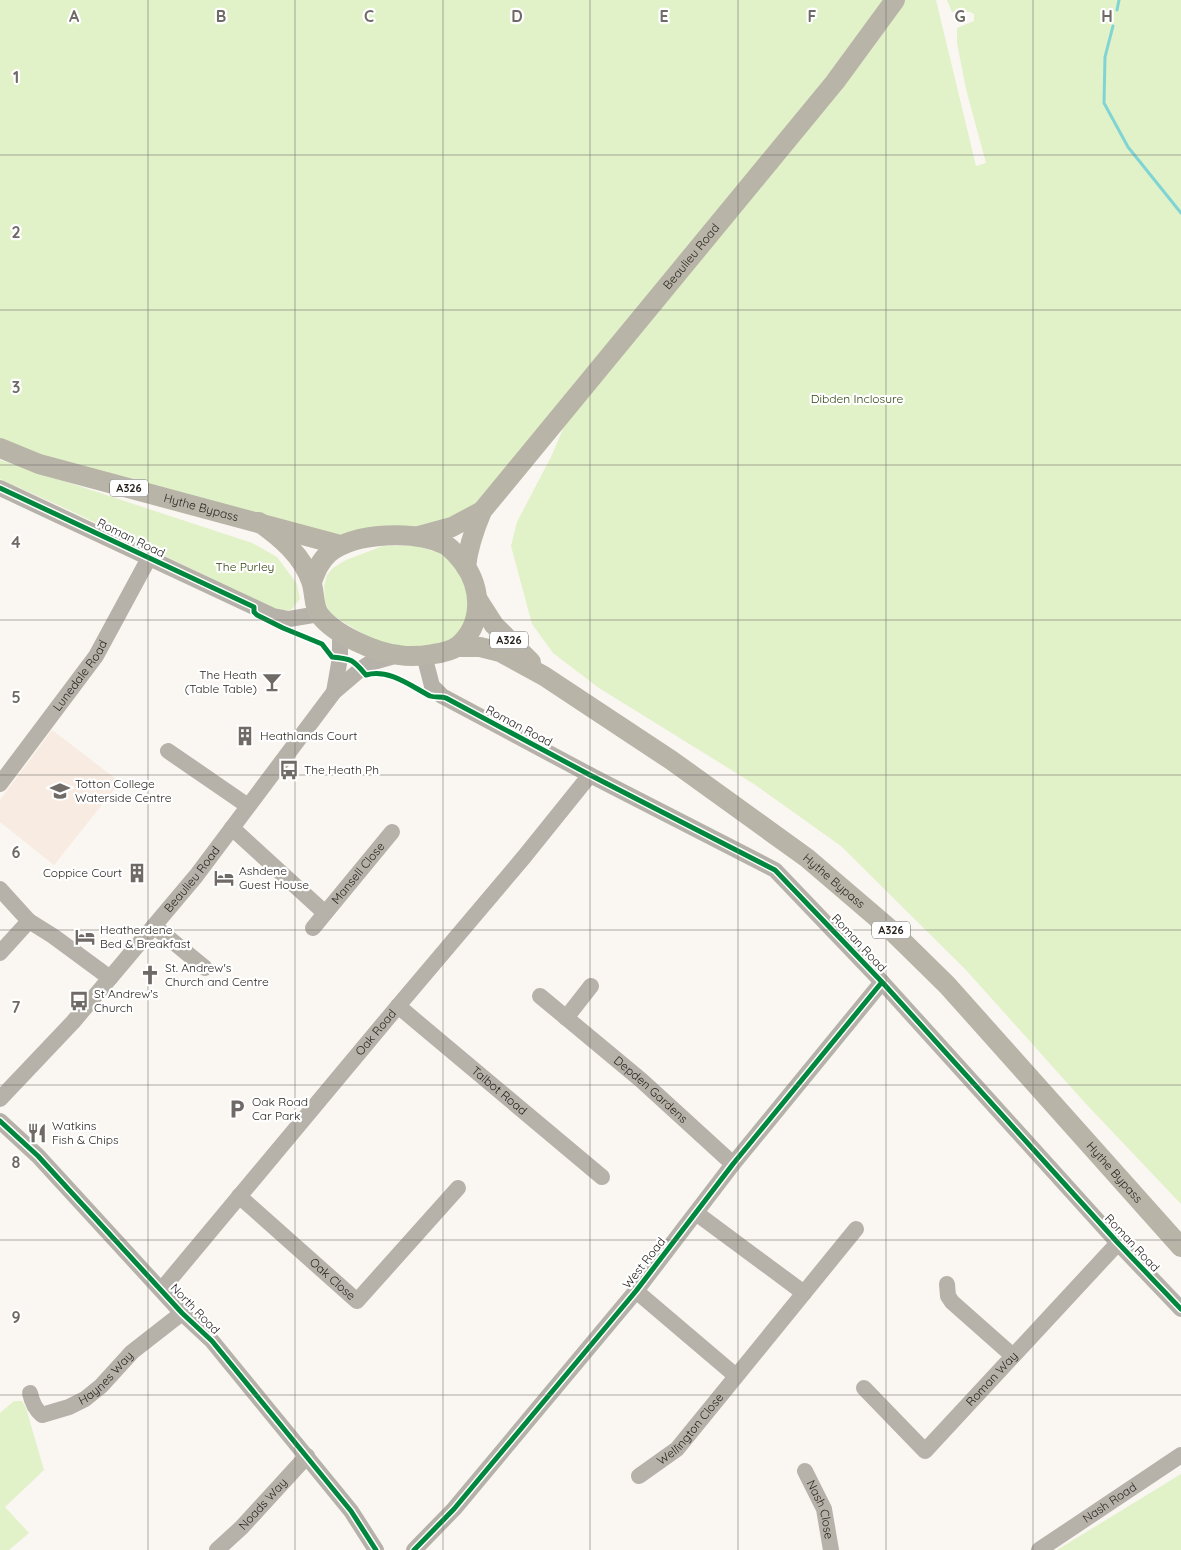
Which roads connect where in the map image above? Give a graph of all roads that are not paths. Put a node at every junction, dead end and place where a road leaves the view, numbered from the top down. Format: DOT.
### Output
graph roads {
  1 [pos="895,0"];
  2 [pos="0,448"];
  3 [pos="0,488"];
  4 [pos="482,511"];
  5 [pos="260,522"];
  6 [pos="419,536"];
  7 [pos="340,545"];
  8 [pos="149,558"];
  9 [pos="466,567"];
  10 [pos="312,582"];
  11 [pos="478,600"];
  12 [pos="319,614"];
  13 [pos="340,633"];
  14 [pos="457,647"];
  15 [pos="424,655"];
  16 [pos="398,656"];
  17 [pos="544,676"];
  18 [pos="334,692"];
  19 [pos="168,751"];
  20 [pos="590,775"];
  21 [pos="0,784"];
  22 [pos="248,806"];
  23 [pos="232,828"];
  24 [pos="392,832"];
  25 [pos="0,889"];
  26 [pos="325,913"];
  27 [pos="29,921"];
  28 [pos="154,926"];
  29 [pos="313,928"];
  30 [pos="0,953"];
  31 [pos="205,968"];
  32 [pos="110,978"];
  33 [pos="882,982"];
  34 [pos="591,986"];
  35 [pos="540,996"];
  36 [pos="398,1006"];
  37 [pos="566,1018"];
  38 [pos="0,1099"];
  39 [pos="0,1121"];
  40 [pos="734,1164"];
  41 [pos="602,1177"];
  42 [pos="458,1188"];
  43 [pos="239,1196"];
  44 [pos="696,1213"];
  45 [pos="856,1229"];
  46 [pos="1118,1243"];
  47 [pos="1181,1248"];
  48 [pos="947,1284"];
  49 [pos="162,1289"];
  50 [pos="636,1291"];
  51 [pos="804,1293"];
  52 [pos="1181,1309"];
  53 [pos="182,1313"];
  54 [pos="1013,1356"];
  55 [pos="736,1376"];
  56 [pos="864,1388"];
  57 [pos="30,1394"];
  58 [pos="1181,1455"];
  59 [pos="307,1456"];
  60 [pos="805,1471"];
  61 [pos="638,1476"];
  62 [pos="218,1550"];
  63 [pos="376,1550"];
  64 [pos="414,1550"];
  65 [pos="831,1550"];
  66 [pos="1039,1550"];
  1 -- 4 [label="main road, Beaulieu Road"];
  2 -- 5 [label="main road, Hythe Bypass / A326"];
  3 -- 8 [label="street, Roman Road"];
  4 -- 6 [label="main road, Beaulieu Road"];
  4 -- 9 [label="main road, Beaulieu Road"];
  5 -- 7 [label="main road, Hythe Bypass / A326"];
  5 -- 10 [label="main road, Hythe Bypass / A326"];
  6 -- 7 [label="main road"];
  6 -- 9 [label="main road"];
  7 -- 10 [label="main road"];
  8 -- 12 [label="street, Roman Road"];
  8 -- 21 [label="street, Lunedale Road"];
  9 -- 11 [label="main road"];
  10 -- 12 [label="main road"];
  11 -- 14 [label="main road"];
  11 -- 17 [label="main road, Hythe Bypass / A326"];
  12 -- 13 [label="main road"];
  13 -- 16 [label="main road"];
  13 -- 18 [label="street, Beaulieu Road"];
  14 -- 15 [label="main road"];
  14 -- 17 [label="main road, Hythe Bypass / A326"];
  15 -- 16 [label="main road"];
  15 -- 20 [label="street, Roman Road"];
  16 -- 18 [label="street, Beaulieu Road"];
  17 -- 47 [label="main road, Hythe Bypass / A326"];
  18 -- 22 [label="street, Beaulieu Road"];
  19 -- 22 [label="street"];
  20 -- 33 [label="street, Roman Road"];
  20 -- 36 [label="street, Oak Road"];
  22 -- 23 [label="street, Beaulieu Road"];
  23 -- 26 [label="street, Mansell Close"];
  23 -- 28 [label="street, Beaulieu Road"];
  24 -- 26 [label="street, Mansell Close"];
  25 -- 27 [label="street"];
  26 -- 29 [label="street, Mansell Close"];
  27 -- 30 [label="street"];
  27 -- 32 [label="street"];
  28 -- 31 [label="street"];
  28 -- 32 [label="street, Beaulieu Road"];
  32 -- 38 [label="street, Beaulieu Road"];
  33 -- 40 [label="street, West Road"];
  33 -- 46 [label="street, Roman Road"];
  34 -- 37 [label="street"];
  35 -- 37 [label="street, Depden Gardens"];
  36 -- 41 [label="street, Talbot Road"];
  36 -- 43 [label="street, Oak Road"];
  37 -- 40 [label="street, Depden Gardens"];
  39 -- 49 [label="street, North Road"];
  40 -- 44 [label="street, West Road"];
  42 -- 43 [label="street, Oak Close"];
  43 -- 49 [label="street, Oak Road"];
  44 -- 50 [label="street, West Road"];
  44 -- 51 [label="street"];
  45 -- 51 [label="street, Wellington Close"];
  46 -- 52 [label="street, Roman Road"];
  46 -- 54 [label="street, Roman Way"];
  48 -- 54 [label="street"];
  49 -- 53 [label="street, North Road"];
  50 -- 55 [label="street"];
  50 -- 64 [label="street, West Road"];
  51 -- 55 [label="street, Wellington Close"];
  53 -- 57 [label="street, Haynes Way"];
  53 -- 59 [label="street, North Road"];
  54 -- 56 [label="street, Roman Way"];
  55 -- 61 [label="street, Wellington Close"];
  58 -- 66 [label="street, Nash Road"];
  59 -- 62 [label="street, Noads Way"];
  59 -- 63 [label="street, North Road"];
  60 -- 65 [label="street, Nash Close"];
}
